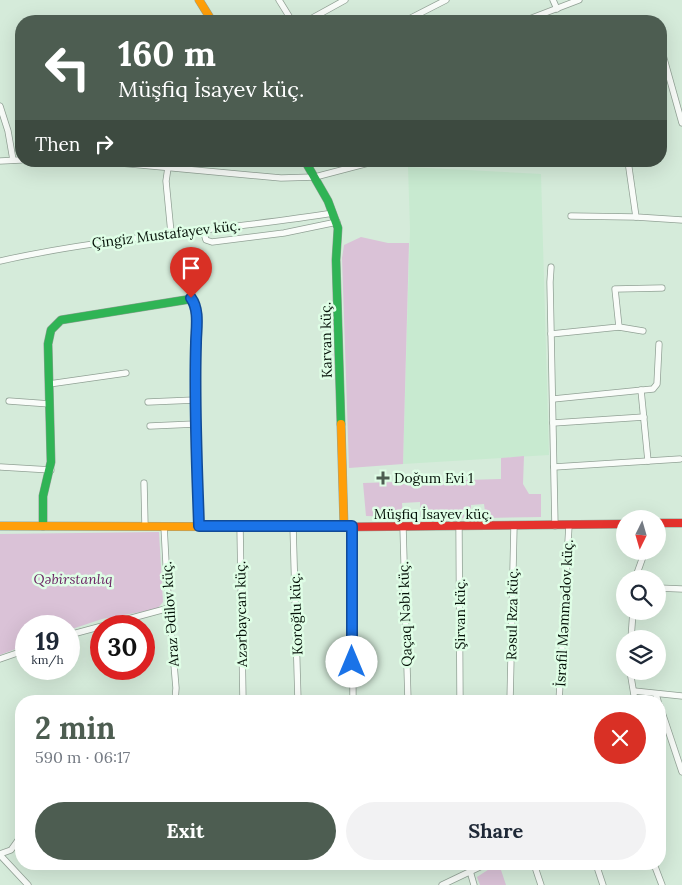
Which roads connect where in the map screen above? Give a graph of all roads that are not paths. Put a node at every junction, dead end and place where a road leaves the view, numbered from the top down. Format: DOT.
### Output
graph roads {
  1 [pos="199,0"];
  2 [pos="279,0"];
  3 [pos="343,0"];
  4 [pos="446,0"];
  5 [pos="553,0"];
  6 [pos="579,0"];
  7 [pos="557,9"];
  8 [pos="208,15"];
  9 [pos="288,15"];
  10 [pos="317,15"];
  11 [pos="417,15"];
  12 [pos="540,15"];
  13 [pos="667,69"];
  14 [pos="0,106"];
  15 [pos="682,123"];
  16 [pos="13,160"];
  17 [pos="0,161"];
  18 [pos="168,167"];
  19 [pos="185,167"];
  20 [pos="309,167"];
  21 [pos="354,167"];
  22 [pos="629,167"];
  23 [pos="316,177"];
  24 [pos="333,212"];
  25 [pos="571,216"];
  26 [pos="636,217"];
  27 [pos="682,220"];
  28 [pos="337,222"];
  29 [pos="203,230"];
  30 [pos="171,234"];
  31 [pos="0,261"];
  32 [pos="551,268"];
  33 [pos="193,285"];
  34 [pos="662,288"];
  35 [pos="191,298"];
  36 [pos="619,327"];
  37 [pos="643,331"];
  38 [pos="551,334"];
  39 [pos="659,344"];
  40 [pos="126,373"];
  41 [pos="49,384"];
  42 [pos="641,390"];
  43 [pos="553,399"];
  44 [pos="195,400"];
  45 [pos="9,401"];
  46 [pos="148,402"];
  47 [pos="50,404"];
  48 [pos="644,416"];
  49 [pos="553,423"];
  50 [pos="195,424"];
  51 [pos="150,426"];
  52 [pos="680,459"];
  53 [pos="648,461"];
  54 [pos="1,467"];
  55 [pos="554,467"];
  56 [pos="51,470"];
  57 [pos="144,483"];
  58 [pos="666,523"];
  59 [pos="682,523"];
  60 [pos="616,524"];
  61 [pos="569,525"];
  62 [pos="0,526"];
  63 [pos="43,526"];
  64 [pos="146,526"];
  65 [pos="164,526"];
  66 [pos="199,526"];
  67 [pos="240,526"];
  68 [pos="293,526"];
  69 [pos="348,526"];
  70 [pos="403,526"];
  71 [pos="459,526"];
  72 [pos="514,526"];
  73 [pos="555,526"];
  74 [pos="666,588"];
  75 [pos="682,588"];
  76 [pos="169,608"];
  77 [pos="80,631"];
  78 [pos="15,654"];
  79 [pos="0,659"];
  80 [pos="632,680"];
  81 [pos="634,691"];
  82 [pos="656,694"];
  83 [pos="175,695"];
  84 [pos="243,695"];
  85 [pos="298,695"];
  86 [pos="353,695"];
  87 [pos="408,695"];
  88 [pos="460,695"];
  89 [pos="510,695"];
  90 [pos="559,695"];
  91 [pos="634,695"];
  92 [pos="682,696"];
  93 [pos="666,724"];
  94 [pos="682,772"];
  95 [pos="15,848"];
  96 [pos="0,854"];
  97 [pos="536,870"];
  98 [pos="598,870"];
  99 [pos="656,870"];
  100 [pos="470,871"];
  101 [pos="28,885"];
  102 [pos="442,885"];
  103 [pos="474,885"];
  104 [pos="541,885"];
  105 [pos="603,885"];
  106 [pos="662,885"];
  1 -- 8 [label="street"];
  2 -- 9 [label="street"];
  3 -- 10 [label="street"];
  4 -- 11 [label="street"];
  5 -- 7 [label="street"];
  6 -- 7 [label="street"];
  7 -- 12 [label="street"];
  13 -- 15 [label="street"];
  14 -- 16 [label="street"];
  16 -- 17 [label="street"];
  18 -- 30 [label="street"];
  19 -- 23 [label="street"];
  20 -- 23 [label="street, Karvan küç."];
  21 -- 23 [label="street"];
  22 -- 26 [label="street"];
  23 -- 24 [label="street, Karvan küç."];
  24 -- 28 [label="street, Karvan küç."];
  24 -- 29 [label="street, Çingiz Mustafayev küç."];
  25 -- 26 [label="street"];
  26 -- 27 [label="street"];
  28 -- 29 [label="street"];
  28 -- 69 [label="street, Karvan küç."];
  29 -- 30 [label="street, Çingiz Mustafayev küç."];
  30 -- 31 [label="street, Çingiz Mustafayev küç."];
  32 -- 38 [label="street"];
  33 -- 35 [label="street"];
  34 -- 36 [label="street"];
  35 -- 41 [label="street"];
  35 -- 44 [label="street"];
  36 -- 37 [label="street"];
  36 -- 38 [label="street"];
  38 -- 43 [label="street"];
  39 -- 42 [label="street"];
  40 -- 41 [label="street"];
  41 -- 47 [label="street"];
  42 -- 43 [label="street"];
  42 -- 48 [label="street"];
  43 -- 49 [label="street"];
  44 -- 46 [label="street"];
  44 -- 50 [label="street"];
  45 -- 47 [label="street"];
  47 -- 56 [label="street"];
  48 -- 49 [label="street"];
  48 -- 53 [label="street"];
  49 -- 55 [label="street"];
  50 -- 51 [label="street"];
  50 -- 66 [label="street"];
  52 -- 53 [label="street"];
  53 -- 55 [label="street"];
  54 -- 56 [label="street"];
  55 -- 73 [label="street"];
  56 -- 63 [label="street"];
  57 -- 64 [label="street"];
  58 -- 59 [label="street"];
  60 -- 61 [label="street, Müşfiq İsayev küç."];
  61 -- 73 [label="street, Müşfiq İsayev küç."];
  61 -- 90 [label="street, İsrafil Məmmədov küç."];
  62 -- 63 [label="street, Müşfiq İsayev küç."];
  63 -- 64 [label="street, Müşfiq İsayev küç."];
  64 -- 65 [label="street, Müşfiq İsayev küç."];
  65 -- 66 [label="street, Müşfiq İsayev küç."];
  65 -- 76 [label="street, Araz Ədilov küç."];
  66 -- 67 [label="street, Müşfiq İsayev küç."];
  67 -- 68 [label="street, Müşfiq İsayev küç."];
  67 -- 84 [label="street, Azərbaycan küç."];
  68 -- 69 [label="street, Müşfiq İsayev küç."];
  68 -- 85 [label="street, Koroğlu küç."];
  69 -- 70 [label="street, Müşfiq İsayev küç."];
  69 -- 86 [label="street"];
  70 -- 71 [label="street, Müşfiq İsayev küç."];
  70 -- 87 [label="street, Qaçaq Nəbi küç."];
  71 -- 72 [label="street, Müşfiq İsayev küç."];
  71 -- 88 [label="street, Şirvan küç."];
  72 -- 73 [label="street, Müşfiq İsayev küç."];
  72 -- 89 [label="street, Rəsul Rza küç."];
  74 -- 75 [label="street"];
  76 -- 77 [label="street"];
  76 -- 83 [label="street, Araz Ədilov küç."];
  78 -- 79 [label="street"];
  80 -- 81 [label="street"];
  81 -- 82 [label="street"];
  81 -- 91 [label="street"];
  82 -- 92 [label="street"];
  93 -- 94 [label="street"];
  95 -- 96 [label="street"];
  96 -- 101 [label="street"];
  97 -- 104 [label="street"];
  98 -- 105 [label="street"];
  99 -- 106 [label="street"];
  100 -- 102 [label="street"];
  100 -- 103 [label="street"];
}
